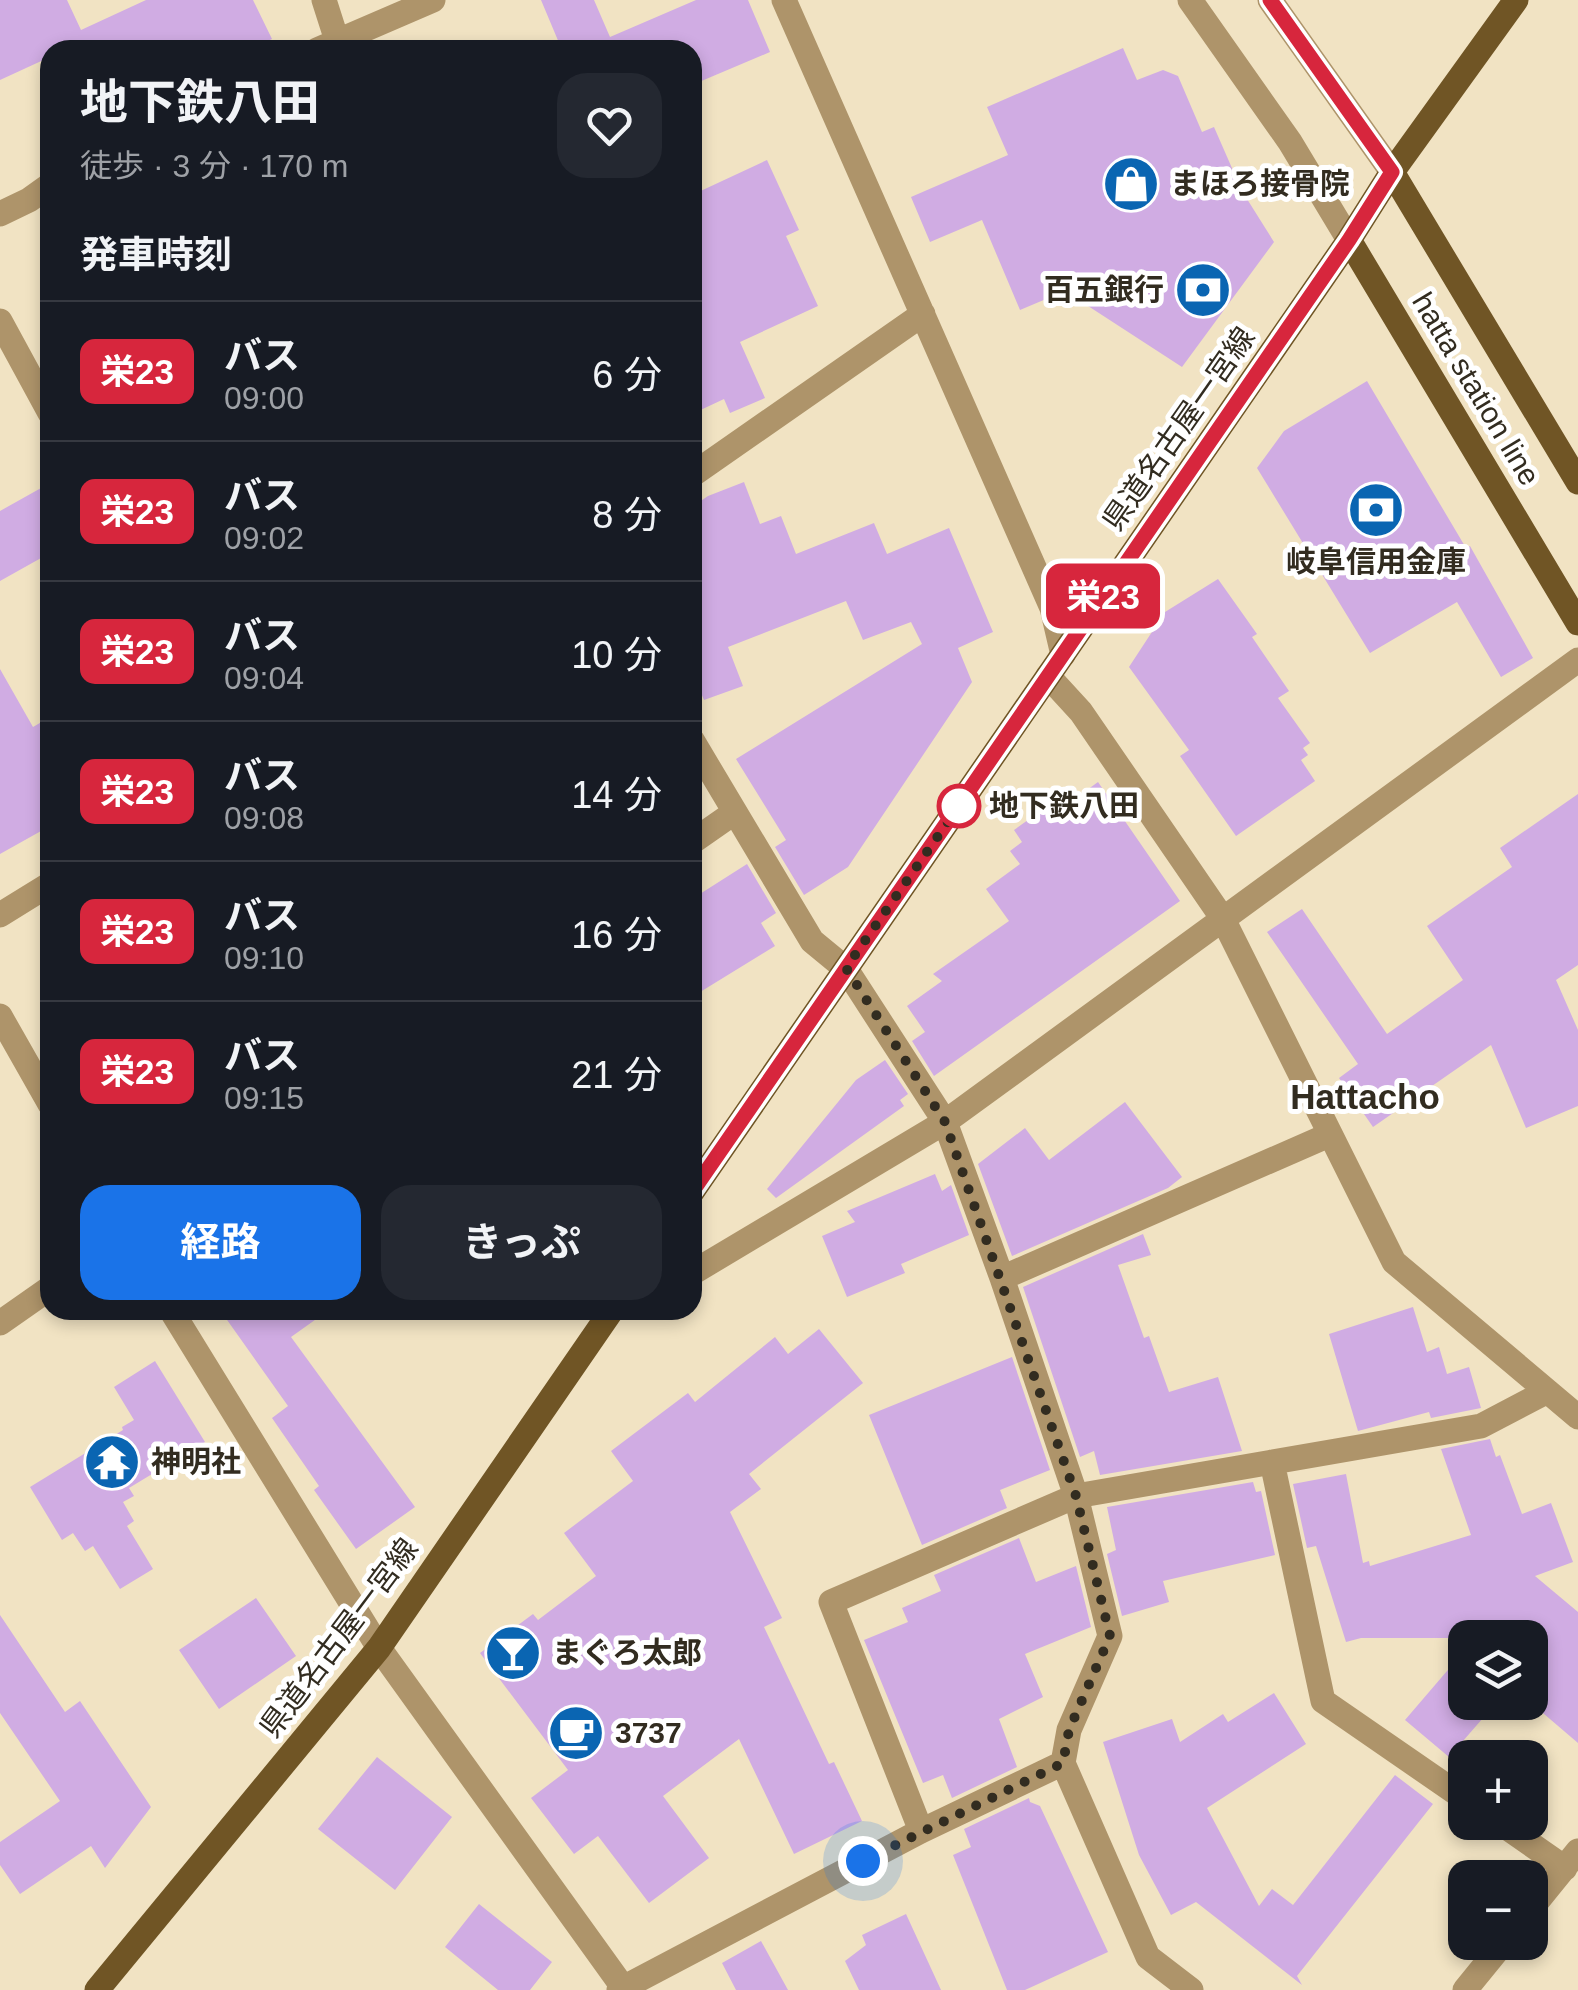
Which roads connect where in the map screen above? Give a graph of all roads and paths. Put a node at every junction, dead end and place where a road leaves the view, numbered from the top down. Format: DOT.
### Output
graph roads {
  1 [pos="324,0"];
  2 [pos="433,0"];
  3 [pos="784,0"];
  4 [pos="1190,0"];
  5 [pos="1270,0"];
  6 [pos="1516,0"];
  7 [pos="330,40"];
  8 [pos="346,40"];
  9 [pos="1392,172"];
  10 [pos="40,192"];
  11 [pos="0,214"];
  12 [pos="1349,240"];
  13 [pos="923,314"];
  14 [pos="0,321"];
  15 [pos="40,395"];
  16 [pos="702,469"];
  17 [pos="1578,482"];
  18 [pos="1578,623"];
  19 [pos="1578,660"];
  20 [pos="1056,666"];
  21 [pos="702,756"];
  22 [pos="736,812"];
  23 [pos="702,835"];
  24 [pos="40,890"];
  25 [pos="0,914"];
  26 [pos="1223,918"];
  27 [pos="846,968"];
  28 [pos="0,1016"];
  29 [pos="40,1086"];
  30 [pos="945,1122"];
  31 [pos="1330,1135"];
  32 [pos="702,1177"];
  33 [pos="702,1267"];
  34 [pos="1002,1278"];
  35 [pos="40,1295"];
  36 [pos="176,1320"];
  37 [pos="605,1320"];
  38 [pos="0,1323"];
  39 [pos="1546,1392"];
  40 [pos="1578,1417"];
  41 [pos="1272,1462"];
  42 [pos="1076,1496"];
  43 [pos="378,1648"];
  44 [pos="1063,1763"];
  45 [pos="1448,1787"];
  46 [pos="921,1831"];
  47 [pos="1534,1840"];
  48 [pos="1571,1859"];
  49 [pos="1548,1888"];
  50 [pos="1490,1960"];
  51 [pos="622,1989"];
  52 [pos="97,1990"];
  53 [pos="1191,1990"];
  54 [pos="1466,1990"];
  1 -- 7 [label="street"];
  2 -- 8 [label="street"];
  3 -- 13 [label="street"];
  4 -- 12 [label="street"];
  5 -- 9 [label="street"];
  6 -- 9 [label="main road, 県道名古屋一宮線"];
  9 -- 12 [label="main road, 県道名古屋一宮線"];
  9 -- 17 [label="main road, hatta station line"];
  10 -- 11 [label="street"];
  12 -- 18 [label="main road, hatta station line"];
  12 -- 20 [label="main road, 県道名古屋一宮線"];
  13 -- 16 [label="street"];
  13 -- 20 [label="street"];
  14 -- 15 [label="street"];
  19 -- 26 [label="street"];
  20 -- 26 [label="street"];
  20 -- 27 [label="main road, 県道名古屋一宮線"];
  21 -- 22 [label="street"];
  22 -- 23 [label="street"];
  22 -- 27 [label="street"];
  24 -- 25 [label="street"];
  26 -- 30 [label="street"];
  26 -- 31 [label="street"];
  27 -- 30 [label="street"];
  27 -- 32 [label="main road, 県道名古屋一宮線"];
  28 -- 29 [label="street"];
  30 -- 33 [label="street"];
  30 -- 34 [label="street"];
  31 -- 34 [label="street"];
  31 -- 39 [label="street"];
  34 -- 42 [label="street"];
  35 -- 38 [label="street"];
  36 -- 43 [label="street"];
  37 -- 43 [label="main road, 県道名古屋一宮線"];
  39 -- 40 [label="street"];
  39 -- 41 [label="street"];
  41 -- 42 [label="street"];
  41 -- 45 [label="street"];
  42 -- 44 [label="street"];
  42 -- 46 [label="street"];
  43 -- 51 [label="street"];
  43 -- 52 [label="main road, 県道名古屋一宮線"];
  44 -- 46 [label="street"];
  44 -- 53 [label="street"];
  46 -- 51 [label="street"];
  47 -- 48 [label="street"];
  48 -- 49 [label="street"];
  50 -- 54 [label="street"];
}
